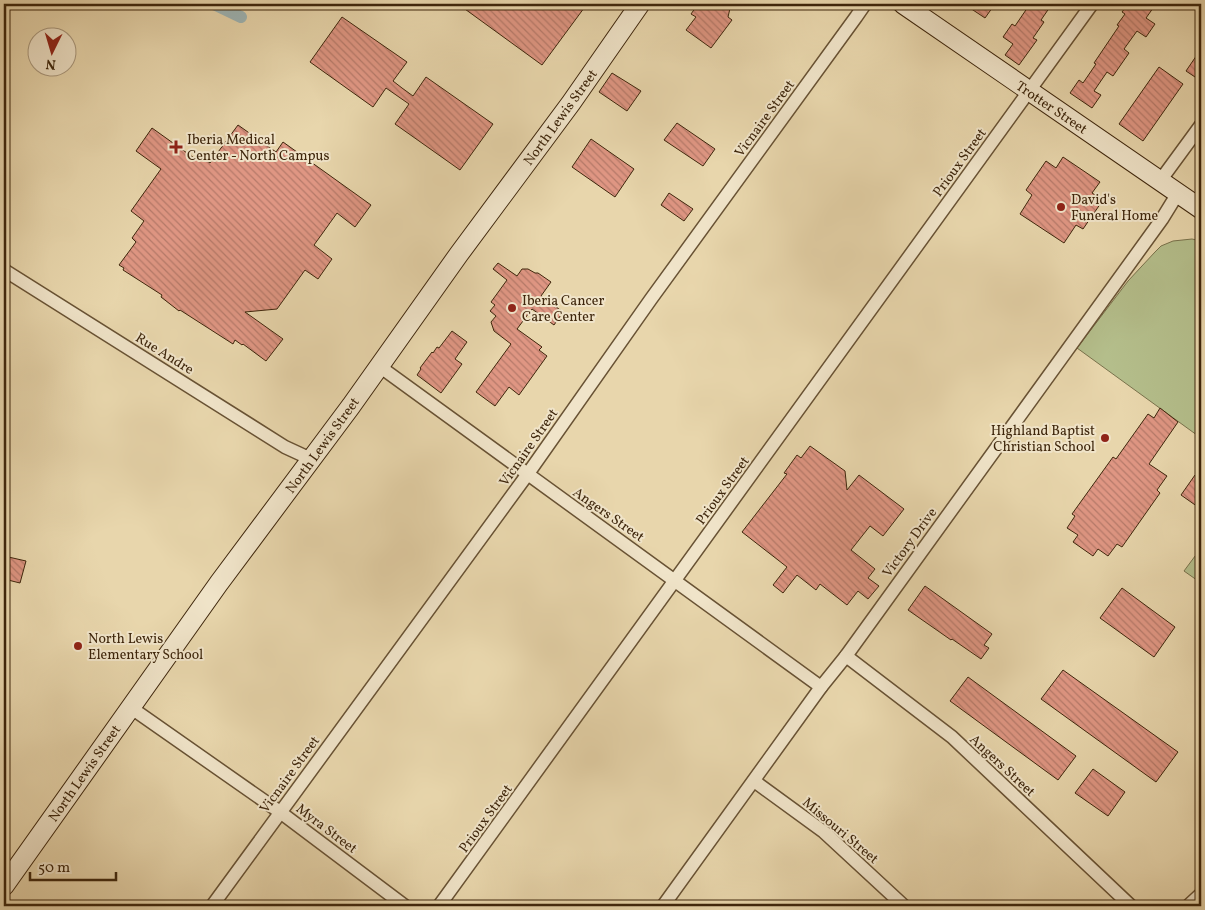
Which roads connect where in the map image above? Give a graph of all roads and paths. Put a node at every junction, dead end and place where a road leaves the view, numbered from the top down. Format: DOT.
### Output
graph roads {
  1 [pos="640,4"];
  2 [pos="864,4"];
  3 [pos="903,4"];
  4 [pos="1092,4"];
  5 [pos="1029,91"];
  6 [pos="1201,125"];
  7 [pos="1160,181"];
  8 [pos="1178,193"];
  9 [pos="1201,209"];
  10 [pos="4,270"];
  11 [pos="379,366"];
  12 [pos="311,459"];
  13 [pos="527,475"];
  14 [pos="676,580"];
  15 [pos="846,656"];
  16 [pos="821,687"];
  17 [pos="130,707"];
  18 [pos="754,781"];
  19 [pos="280,812"];
  20 [pos="4,886"];
  21 [pos="1201,894"];
  22 [pos="212,906"];
  23 [pos="405,906"];
  24 [pos="439,906"];
  25 [pos="663,906"];
  26 [pos="904,906"];
  27 [pos="1131,906"];
  28 [pos="1188,906"];
  1 -- 11 [label="main road, North Lewis Street"];
  2 -- 13 [label="street, Vicnaire Street"];
  3 -- 5 [label="main road, Trotter Street"];
  4 -- 5 [label="street, Prioux Street"];
  5 -- 7 [label="main road, Trotter Street"];
  5 -- 14 [label="street, Prioux Street"];
  6 -- 7 [label="street"];
  7 -- 8 [label="main road, Trotter Street"];
  8 -- 9 [label="main road, Trotter Street"];
  8 -- 15 [label="street, Victory Drive"];
  10 -- 12 [label="street, Rue Andre"];
  11 -- 12 [label="main road, North Lewis Street"];
  11 -- 13 [label="street, Angers Street"];
  12 -- 17 [label="main road, North Lewis Street"];
  13 -- 14 [label="street, Angers Street"];
  13 -- 19 [label="street, Vicnaire Street"];
  14 -- 16 [label="street, Angers Street"];
  14 -- 24 [label="street, Prioux Street"];
  15 -- 16 [label="street, Victory Drive"];
  15 -- 27 [label="street, Angers Street"];
  16 -- 18 [label="street, Victory Drive"];
  17 -- 19 [label="street, Myra Street"];
  17 -- 20 [label="main road, North Lewis Street"];
  18 -- 25 [label="street, Victory Drive"];
  18 -- 26 [label="street, Missouri Street"];
  19 -- 22 [label="street, Vicnaire Street"];
  19 -- 23 [label="street, Myra Street"];
  21 -- 28 [label="street"];
}
